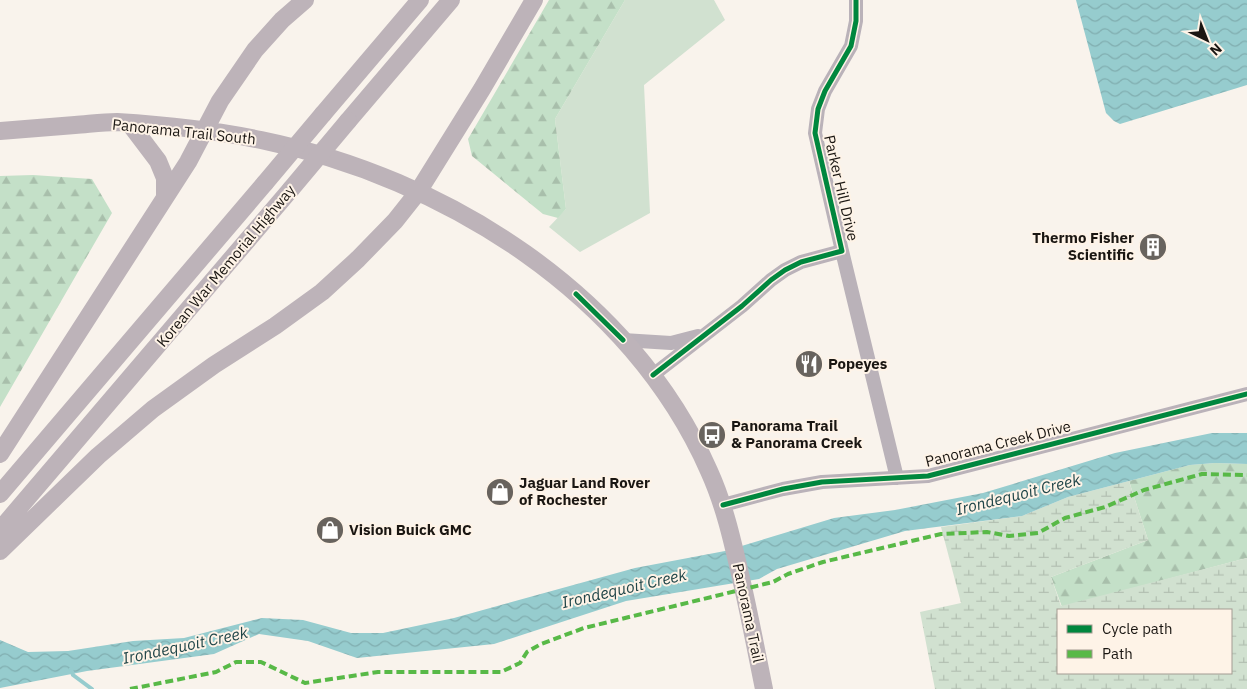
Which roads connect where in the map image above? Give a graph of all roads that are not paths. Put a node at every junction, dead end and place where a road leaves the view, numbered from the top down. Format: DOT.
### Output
graph roads {
  1 [pos="305,0"];
  2 [pos="420,0"];
  3 [pos="451,0"];
  4 [pos="534,0"];
  5 [pos="856,0"];
  6 [pos="130,124"];
  7 [pos="0,130"];
  8 [pos="203,130"];
  9 [pos="418,192"];
  10 [pos="164,198"];
  11 [pos="842,251"];
  12 [pos="704,334"];
  13 [pos="623,340"];
  14 [pos="652,375"];
  15 [pos="1247,394"];
  16 [pos="0,454"];
  17 [pos="897,478"];
  18 [pos="0,494"];
  19 [pos="722,505"];
  20 [pos="0,530"];
  21 [pos="732,537"];
  22 [pos="0,551"];
  23 [pos="764,689"];
  1 -- 8 [label="main road"];
  2 -- 18 [label="main road, Korean War Memorial Highway, bridge"];
  3 -- 20 [label="main road, Korean War Memorial Highway, bridge"];
  4 -- 9 [label="main road"];
  5 -- 11 [label="street, Parker Hill Drive"];
  6 -- 7 [label="main road, Panorama Trail South"];
  6 -- 8 [label="main road, Panorama Trail South"];
  6 -- 10 [label="main road"];
  8 -- 9 [label="main road, Panorama Trail South"];
  8 -- 10 [label="main road"];
  9 -- 13 [label="main road, Panorama Trail South"];
  9 -- 22 [label="main road"];
  10 -- 16 [label="main road"];
  11 -- 12 [label="street, Parker Hill Drive"];
  11 -- 17 [label="street, Parker Hill Drive"];
  12 -- 13 [label="street, Parker Hill Drive"];
  12 -- 14 [label="street, Parker Hill Drive"];
  13 -- 14 [label="main road, Panorama Trail South"];
  14 -- 19 [label="main road, Panorama Trail South"];
  15 -- 17 [label="street, Panorama Creek Drive"];
  17 -- 19 [label="street, Panorama Creek Drive"];
  19 -- 21 [label="main road, Panorama Trail South"];
  21 -- 23 [label="main road, Panorama Trail"];
}
